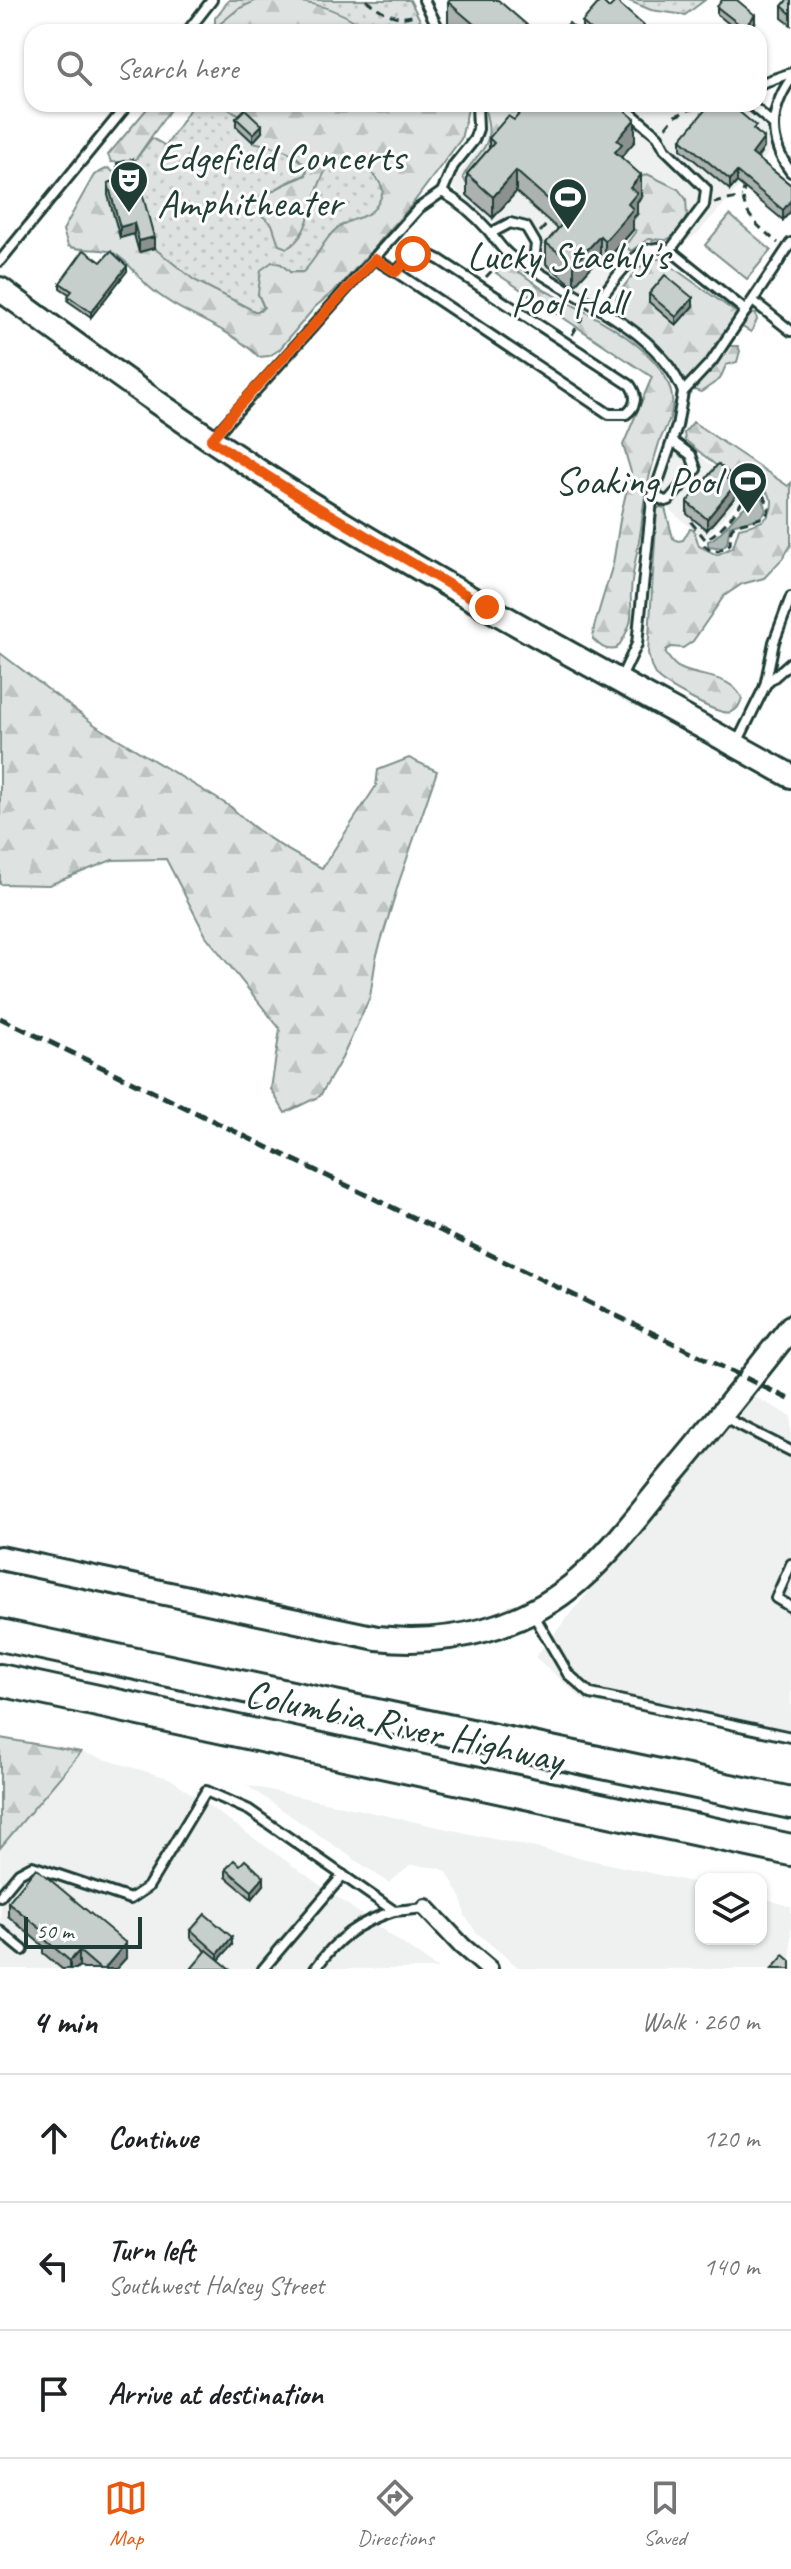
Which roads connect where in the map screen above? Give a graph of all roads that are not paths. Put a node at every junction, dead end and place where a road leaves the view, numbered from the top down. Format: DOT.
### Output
graph roads {
  1 [pos="212,0"];
  2 [pos="427,3"];
  3 [pos="193,24"];
  4 [pos="436,24"];
  5 [pos="791,73"];
  6 [pos="791,79"];
  7 [pos="767,81"];
  8 [pos="121,112"];
  9 [pos="477,112"];
  10 [pos="630,112"];
  11 [pos="759,112"];
  12 [pos="773,124"];
  13 [pos="791,172"];
  14 [pos="442,192"];
  15 [pos="491,233"];
  16 [pos="789,247"];
  17 [pos="670,250"];
  18 [pos="375,259"];
  19 [pos="0,261"];
  20 [pos="533,269"];
  21 [pos="396,272"];
  22 [pos="0,289"];
  23 [pos="753,301"];
  24 [pos="595,305"];
  25 [pos="746,311"];
  26 [pos="791,331"];
  27 [pos="683,392"];
  28 [pos="211,440"];
  29 [pos="672,441"];
  30 [pos="653,495"];
  31 [pos="791,597"];
  32 [pos="791,662"];
  33 [pos="620,681"];
  34 [pos="765,686"];
  35 [pos="736,746"];
  36 [pos="791,776"];
  37 [pos="791,1327"];
  38 [pos="722,1415"];
  39 [pos="791,1451"];
  40 [pos="0,1558"];
  41 [pos="791,1564"];
  42 [pos="791,1607"];
  43 [pos="537,1609"];
  44 [pos="0,1635"];
  45 [pos="0,1680"];
  46 [pos="791,1737"];
  47 [pos="791,1803"];
  48 [pos="786,1849"];
  49 [pos="343,1875"];
  50 [pos="0,1896"];
  51 [pos="426,1908"];
  52 [pos="394,1911"];
  53 [pos="0,1931"];
  54 [pos="23,1950"];
  55 [pos="263,1969"];
  56 [pos="315,1969"];
  57 [pos="489,1969"];
  1 -- 3 [label="lane"];
  2 -- 4 [label="lane"];
  5 -- 7 [label="lane"];
  6 -- 12 [label="lane"];
  8 -- 19 [label="lane"];
  9 -- 14 [label="lane"];
  10 -- 17 [label="lane"];
  11 -- 12 [label="lane"];
  12 -- 13 [label="lane"];
  14 -- 15 [label="lane"];
  14 -- 18 [label="lane"];
  15 -- 20 [label="lane"];
  15 -- 20 [label="lane"];
  16 -- 23 [label="lane"];
  17 -- 24 [label="lane"];
  17 -- 25 [label="lane"];
  18 -- 21 [label="lane"];
  18 -- 28 [label="lane"];
  20 -- 24 [label="lane"];
  21 -- 21 [label="lane"];
  22 -- 28 [label="street"];
  23 -- 25 [label="lane"];
  23 -- 26 [label="lane"];
  24 -- 27 [label="lane"];
  25 -- 27 [label="lane"];
  27 -- 29 [label="lane"];
  28 -- 33 [label="street"];
  29 -- 30 [label="lane"];
  29 -- 30 [label="lane"];
  30 -- 33 [label="lane"];
  31 -- 34 [label="lane"];
  32 -- 34 [label="lane"];
  33 -- 35 [label="street"];
  34 -- 35 [label="lane"];
  35 -- 36 [label="street"];
  37 -- 38 [label="street"];
  38 -- 39 [label="lane"];
  38 -- 43 [label="street"];
  40 -- 43 [label="street"];
  41 -- 42 [label="lane"];
  43 -- 46 [label="lane"];
  44 -- 47 [label="highway, Columbia River Highway"];
  45 -- 48 [label="highway, Columbia River Highway"];
  49 -- 50 [label="lane"];
  49 -- 52 [label="lane"];
  49 -- 55 [label="lane"];
  51 -- 52 [label="lane"];
  51 -- 57 [label="street"];
  52 -- 56 [label="lane"];
  53 -- 54 [label="lane"];
}
